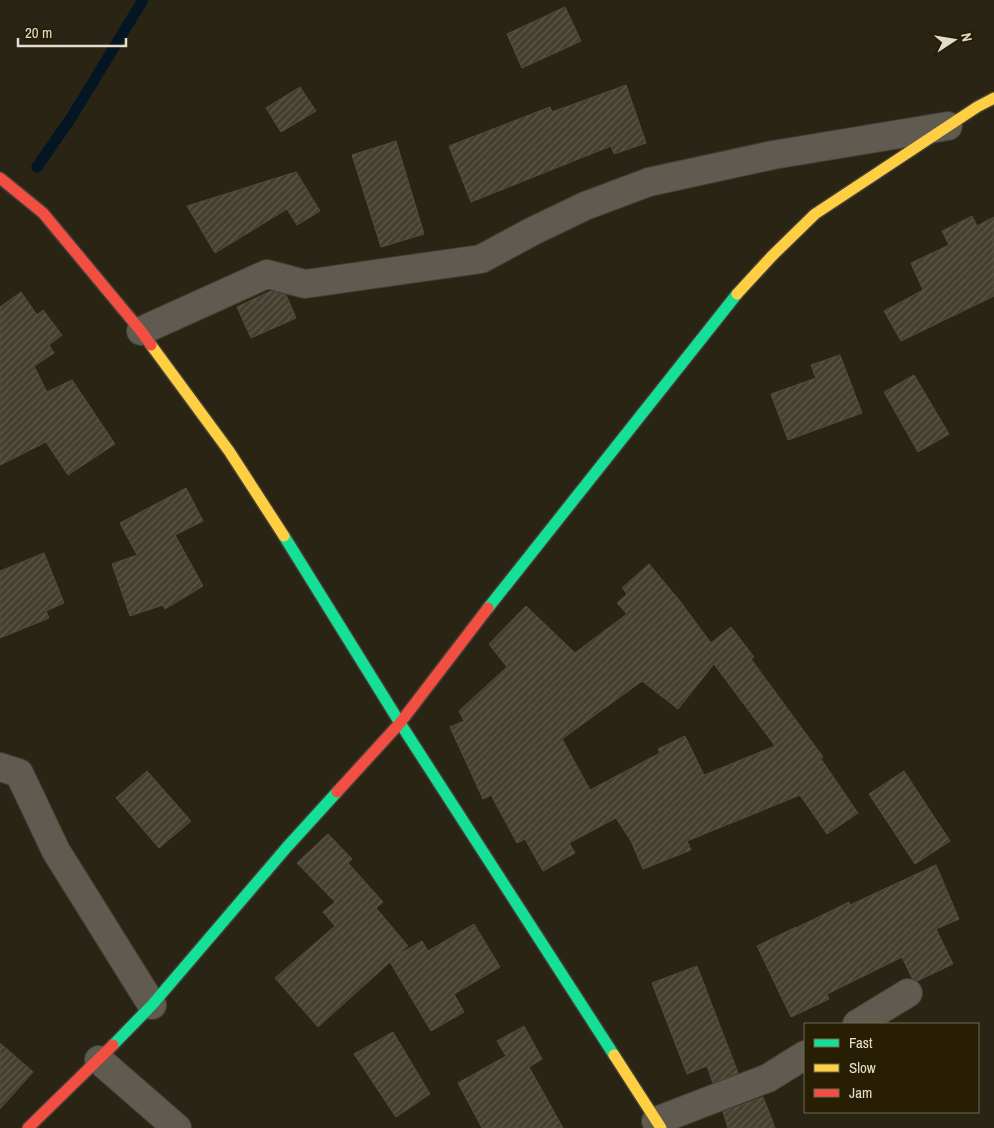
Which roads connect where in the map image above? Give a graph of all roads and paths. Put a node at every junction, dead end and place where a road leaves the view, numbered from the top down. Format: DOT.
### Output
graph roads {
  1 [pos="994,98"];
  2 [pos="948,126"];
  3 [pos="0,178"];
  4 [pos="141,331"];
  5 [pos="400,723"];
  6 [pos="0,767"];
  7 [pos="908,994"];
  8 [pos="152,1005"];
  9 [pos="859,1023"];
  10 [pos="804,1056"];
  11 [pos="99,1060"];
  12 [pos="658,1125"];
  13 [pos="28,1128"];
  14 [pos="177,1128"];
  1 -- 2 [label="street"];
  2 -- 4 [label="street"];
  2 -- 5 [label="street"];
  3 -- 4 [label="street"];
  4 -- 5 [label="street"];
  5 -- 8 [label="street"];
  5 -- 12 [label="street"];
  6 -- 8 [label="street"];
  7 -- 9 [label="street"];
  8 -- 11 [label="street"];
  10 -- 12 [label="street"];
  11 -- 13 [label="street"];
  11 -- 14 [label="street"];
}
